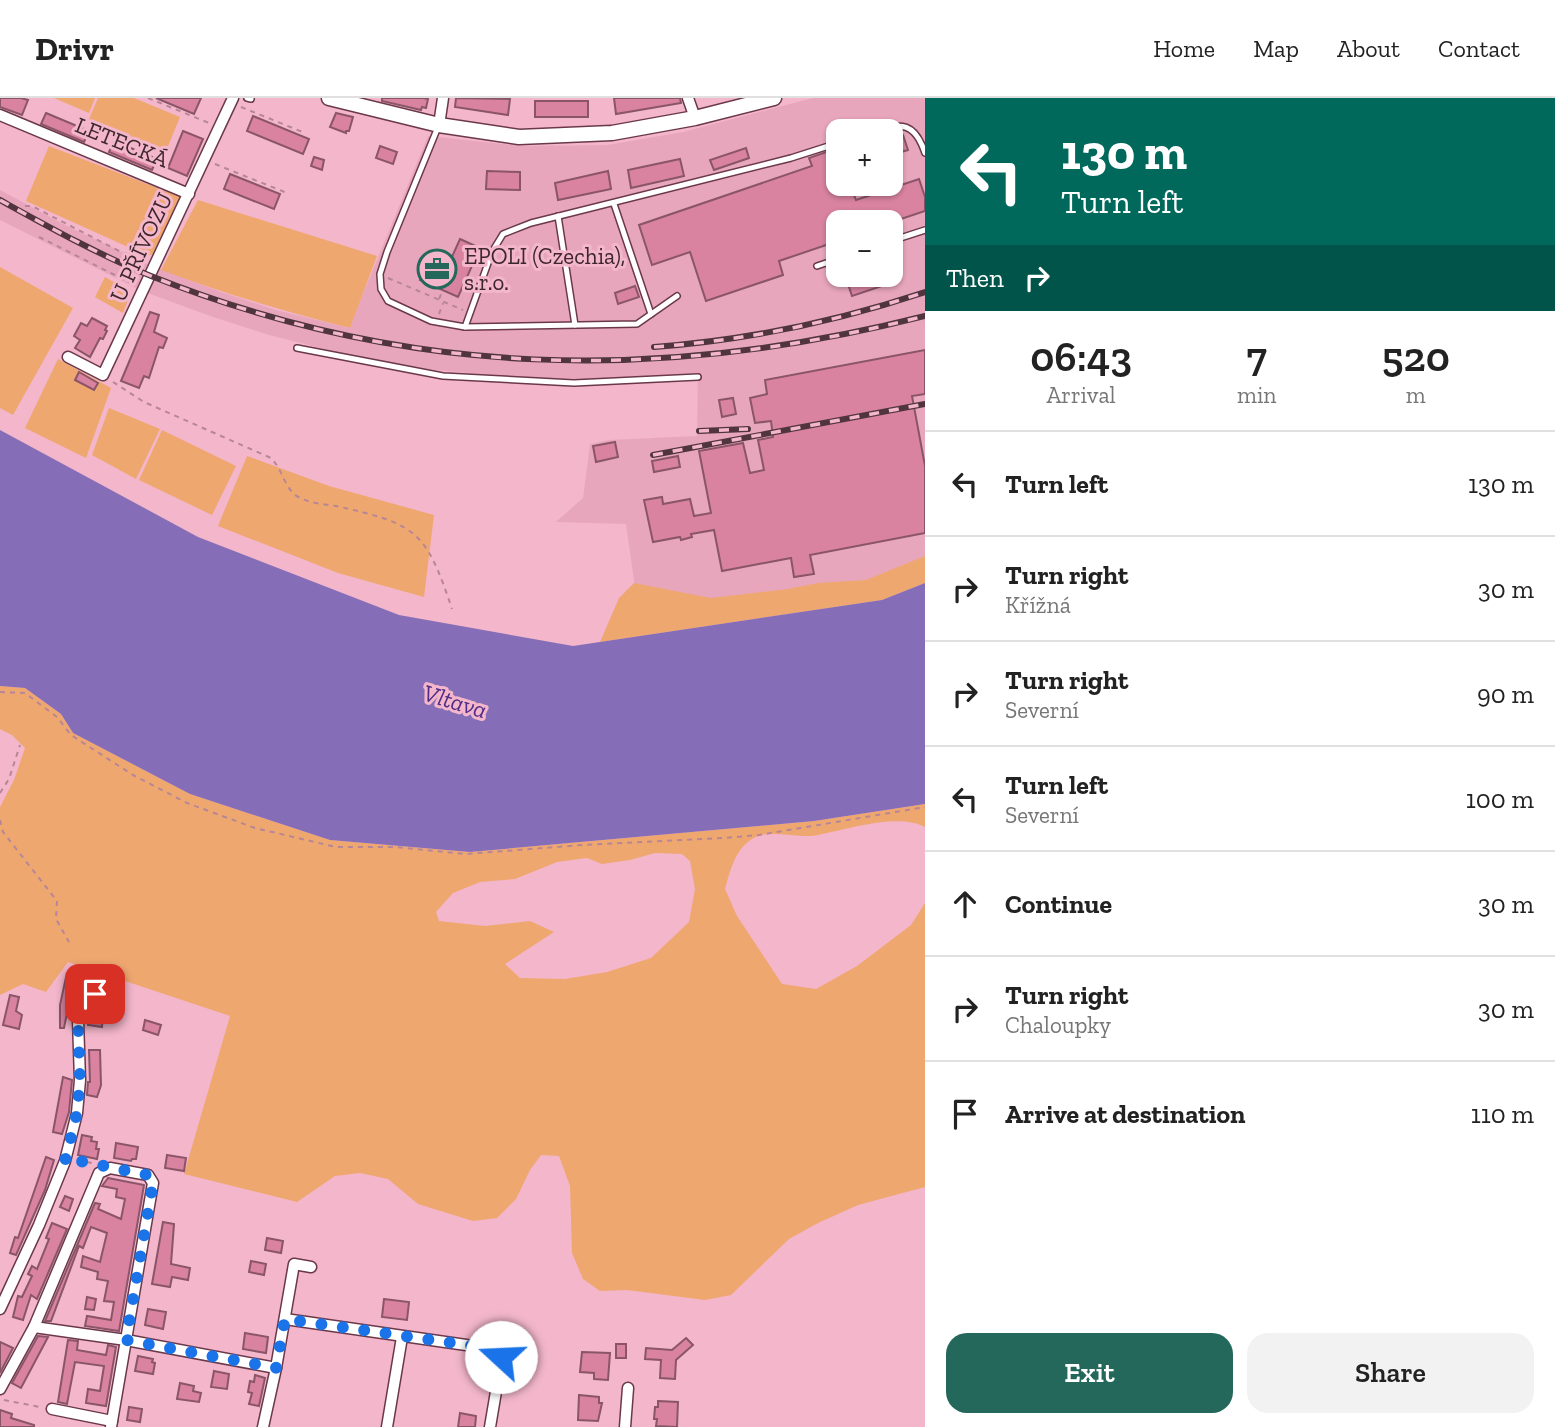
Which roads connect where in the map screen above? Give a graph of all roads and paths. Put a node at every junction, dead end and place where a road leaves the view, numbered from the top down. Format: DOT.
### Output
graph roads {
  1 [pos="149,98"];
  2 [pos="329,98"];
  3 [pos="443,98"];
  4 [pos="688,98"];
  5 [pos="774,98"];
  6 [pos="232,99"];
  7 [pos="0,115"];
  8 [pos="695,118"];
  9 [pos="439,125"];
  10 [pos="903,126"];
  11 [pos="219,127"];
  12 [pos="305,133"];
  13 [pos="826,147"];
  14 [pos="925,153"];
  15 [pos="205,160"];
  16 [pos="287,193"];
  17 [pos="189,194"];
  18 [pos="614,204"];
  19 [pos="25,206"];
  20 [pos="558,216"];
  21 [pos="925,230"];
  22 [pos="39,237"];
  23 [pos="903,237"];
  24 [pos="155,262"];
  25 [pos="826,263"];
  26 [pos="817,266"];
  27 [pos="380,274"];
  28 [pos="143,290"];
  29 [pos="443,290"];
  30 [pos="677,296"];
  31 [pos="439,300"];
  32 [pos="443,302"];
  33 [pos="470,313"];
  34 [pos="651,314"];
  35 [pos="437,321"];
  36 [pos="575,325"];
  37 [pos="465,327"];
  38 [pos="297,348"];
  39 [pos="68,357"];
  40 [pos="103,375"];
  41 [pos="698,377"];
  42 [pos="452,609"];
  43 [pos="0,692"];
  44 [pos="20,745"];
  45 [pos="0,793"];
  46 [pos="925,807"];
  47 [pos="0,820"];
  48 [pos="69,942"];
  49 [pos="95,994"];
  50 [pos="65,1161"];
  51 [pos="106,1169"];
  52 [pos="311,1267"];
  53 [pos="0,1309"];
  54 [pos="285,1319"];
  55 [pos="34,1327"];
  56 [pos="402,1337"];
  57 [pos="126,1340"];
  58 [pos="276,1368"];
  59 [pos="628,1388"];
  60 [pos="0,1389"];
  61 [pos="0,1398"];
  62 [pos="52,1409"];
  63 [pos="112,1424"];
  64 [pos="262,1427"];
  65 [pos="387,1427"];
  66 [pos="490,1427"];
  67 [pos="625,1427"];
  1 -- 11 [label="path"];
  2 -- 9 [label="street"];
  3 -- 9 [label="street"];
  4 -- 8 [label="street"];
  5 -- 8 [label="street"];
  6 -- 11 [label="street, U PŘÍVOZU"];
  6 -- 12 [label="path"];
  7 -- 17 [label="street, LETECKÁ"];
  8 -- 9 [label="street"];
  9 -- 27 [label="lane"];
  10 -- 14 [label="lane"];
  11 -- 15 [label="street, U PŘÍVOZU"];
  13 -- 18 [label="lane"];
  15 -- 16 [label="path"];
  15 -- 17 [label="street, U PŘÍVOZU"];
  17 -- 24 [label="street, U PŘÍVOZU"];
  18 -- 20 [label="lane"];
  18 -- 34 [label="lane"];
  19 -- 24 [label="path"];
  20 -- 33 [label="lane"];
  20 -- 36 [label="lane"];
  21 -- 23 [label="lane"];
  22 -- 28 [label="path"];
  24 -- 28 [label="street, U PŘÍVOZU"];
  25 -- 26 [label="lane"];
  27 -- 31 [label="path"];
  27 -- 35 [label="lane"];
  28 -- 40 [label="street, U PŘÍVOZU"];
  29 -- 31 [label="path"];
  30 -- 34 [label="lane"];
  31 -- 32 [label="path"];
  32 -- 33 [label="path"];
  32 -- 35 [label="path"];
  33 -- 37 [label="lane"];
  34 -- 36 [label="lane"];
  35 -- 37 [label="lane"];
  36 -- 37 [label="lane"];
  38 -- 41 [label="lane"];
  39 -- 40 [label="street"];
  40 -- 42 [label="path"];
  43 -- 46 [label="path"];
  44 -- 45 [label="path"];
  47 -- 48 [label="path"];
  49 -- 50 [label="street"];
  50 -- 51 [label="path"];
  50 -- 53 [label="street"];
  51 -- 55 [label="street"];
  51 -- 57 [label="street"];
  52 -- 54 [label="street"];
  54 -- 56 [label="street"];
  54 -- 58 [label="street"];
  55 -- 57 [label="street"];
  55 -- 60 [label="street"];
  56 -- 65 [label="street"];
  56 -- 66 [label="street"];
  57 -- 58 [label="street"];
  57 -- 63 [label="street"];
  58 -- 64 [label="street"];
  59 -- 67 [label="street"];
  61 -- 62 [label="path"];
  62 -- 63 [label="street"];
}
